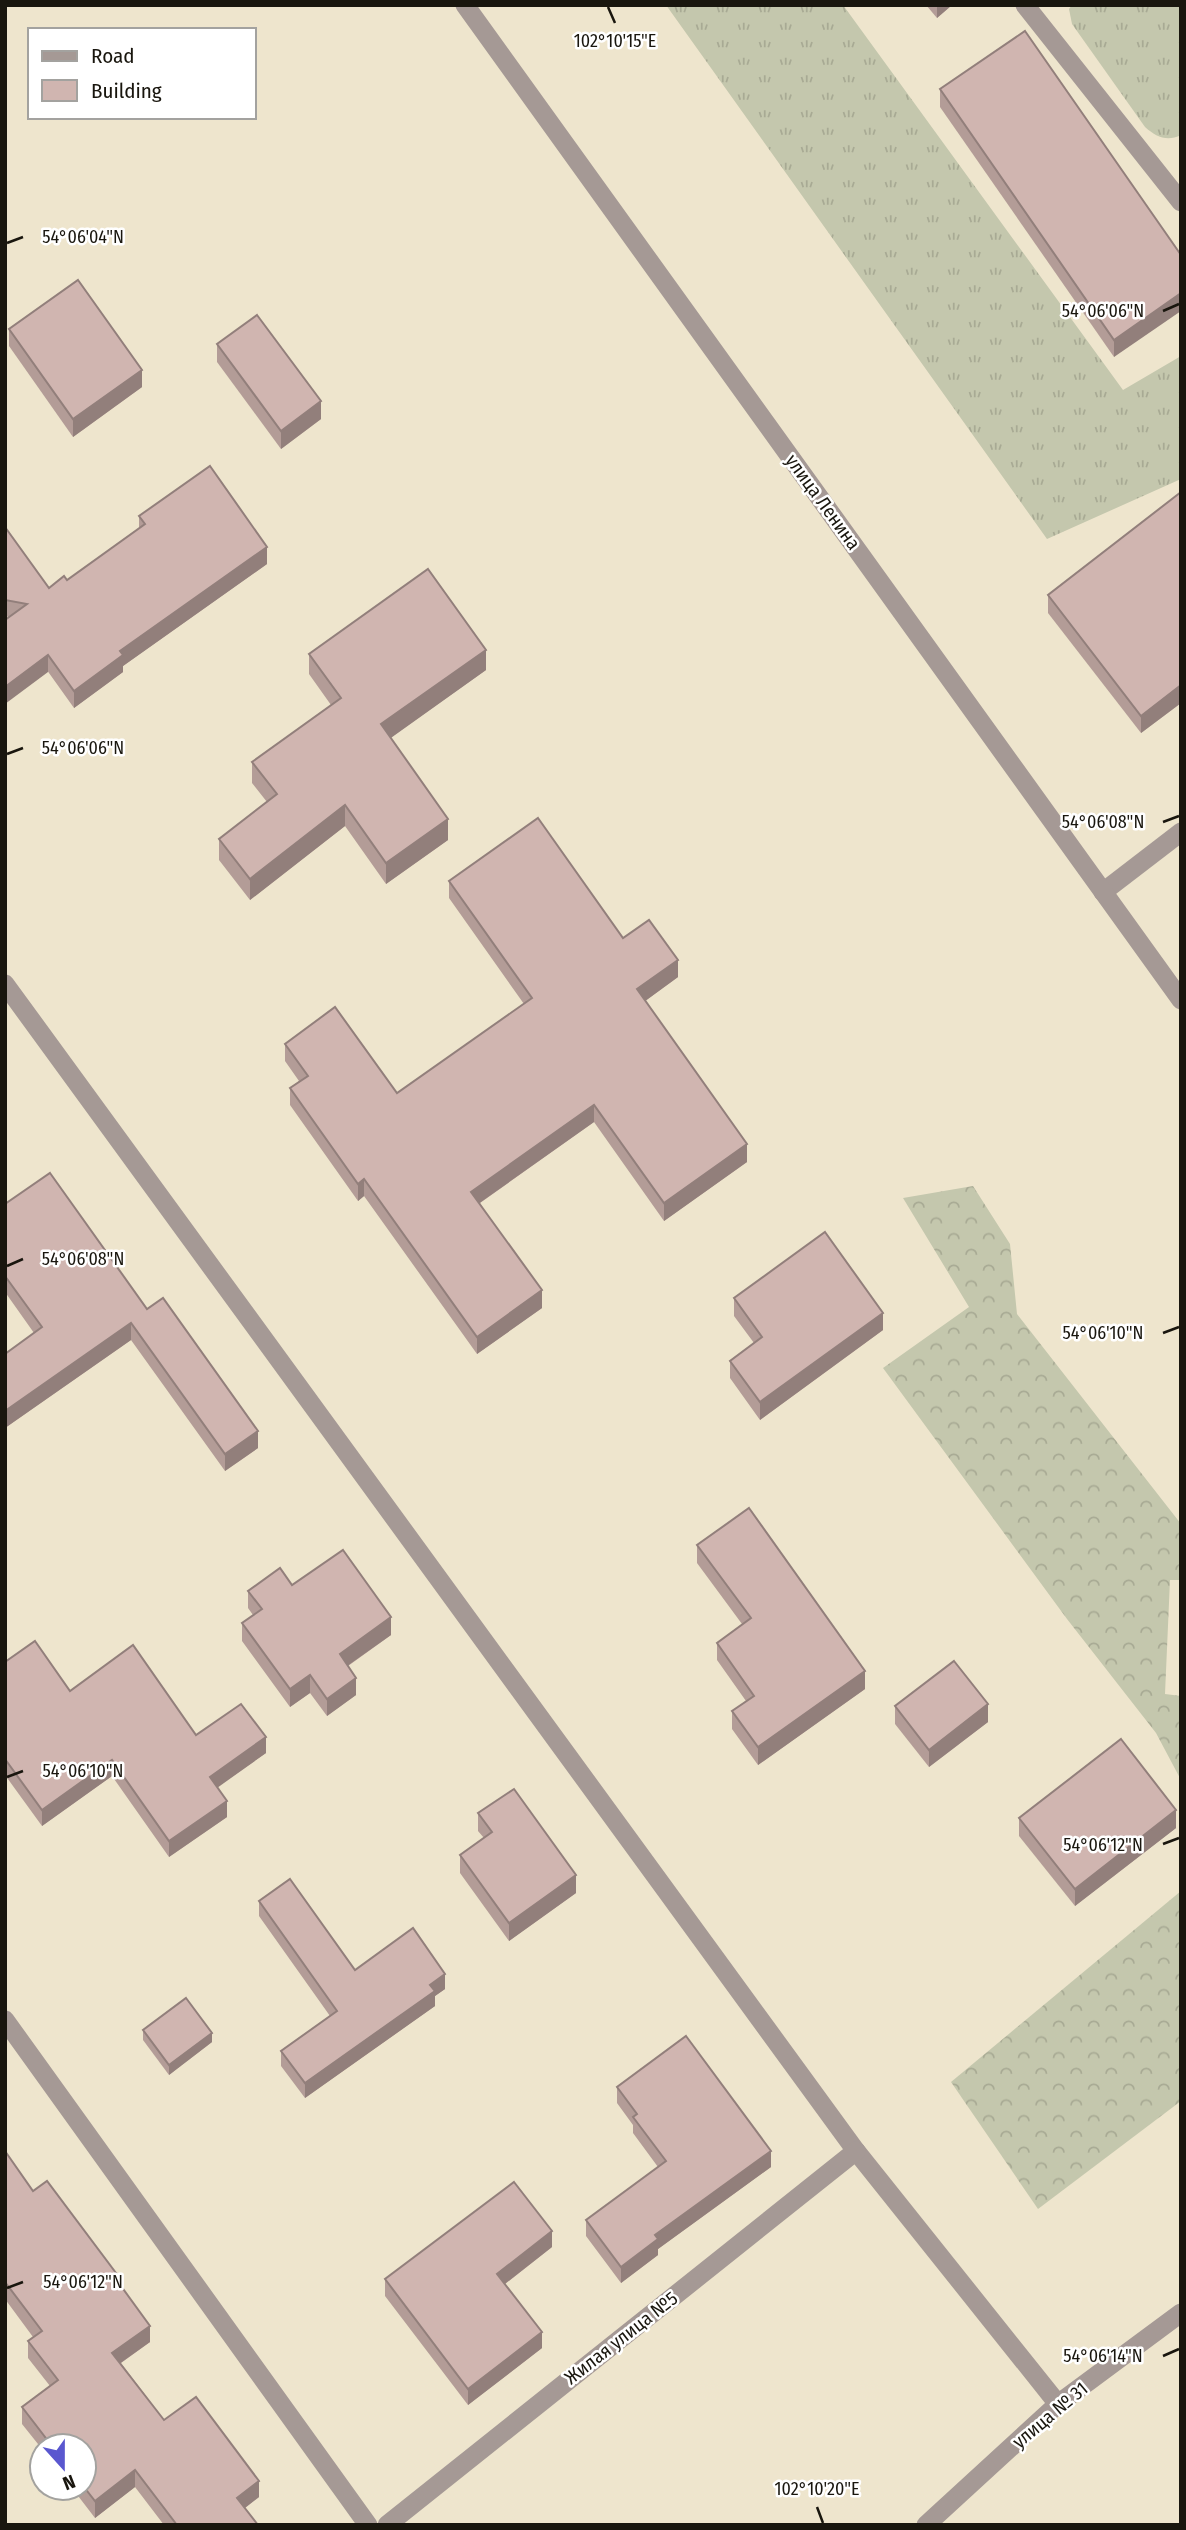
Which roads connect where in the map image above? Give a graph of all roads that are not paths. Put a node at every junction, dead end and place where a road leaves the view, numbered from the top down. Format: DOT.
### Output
graph roads {
  1 [pos="465,5"];
  2 [pos="1025,5"];
  3 [pos="1181,202"];
  4 [pos="1181,832"];
  5 [pos="1104,892"];
  6 [pos="5,984"];
  7 [pos="1181,1000"];
  8 [pos="5,2020"];
  9 [pos="856,2151"];
  10 [pos="1181,2313"];
  11 [pos="1058,2404"];
  12 [pos="368,2525"];
  13 [pos="387,2525"];
  14 [pos="926,2525"];
  1 -- 5 [label="street, улица Ленина"];
  2 -- 3 [label="street"];
  4 -- 5 [label="street"];
  5 -- 7 [label="street, улица Ленина"];
  6 -- 9 [label="street"];
  8 -- 12 [label="street"];
  9 -- 11 [label="street"];
  9 -- 13 [label="street, Жилая улица №5"];
  10 -- 11 [label="street, улица № 31"];
  11 -- 14 [label="street, улица № 31"];
}
